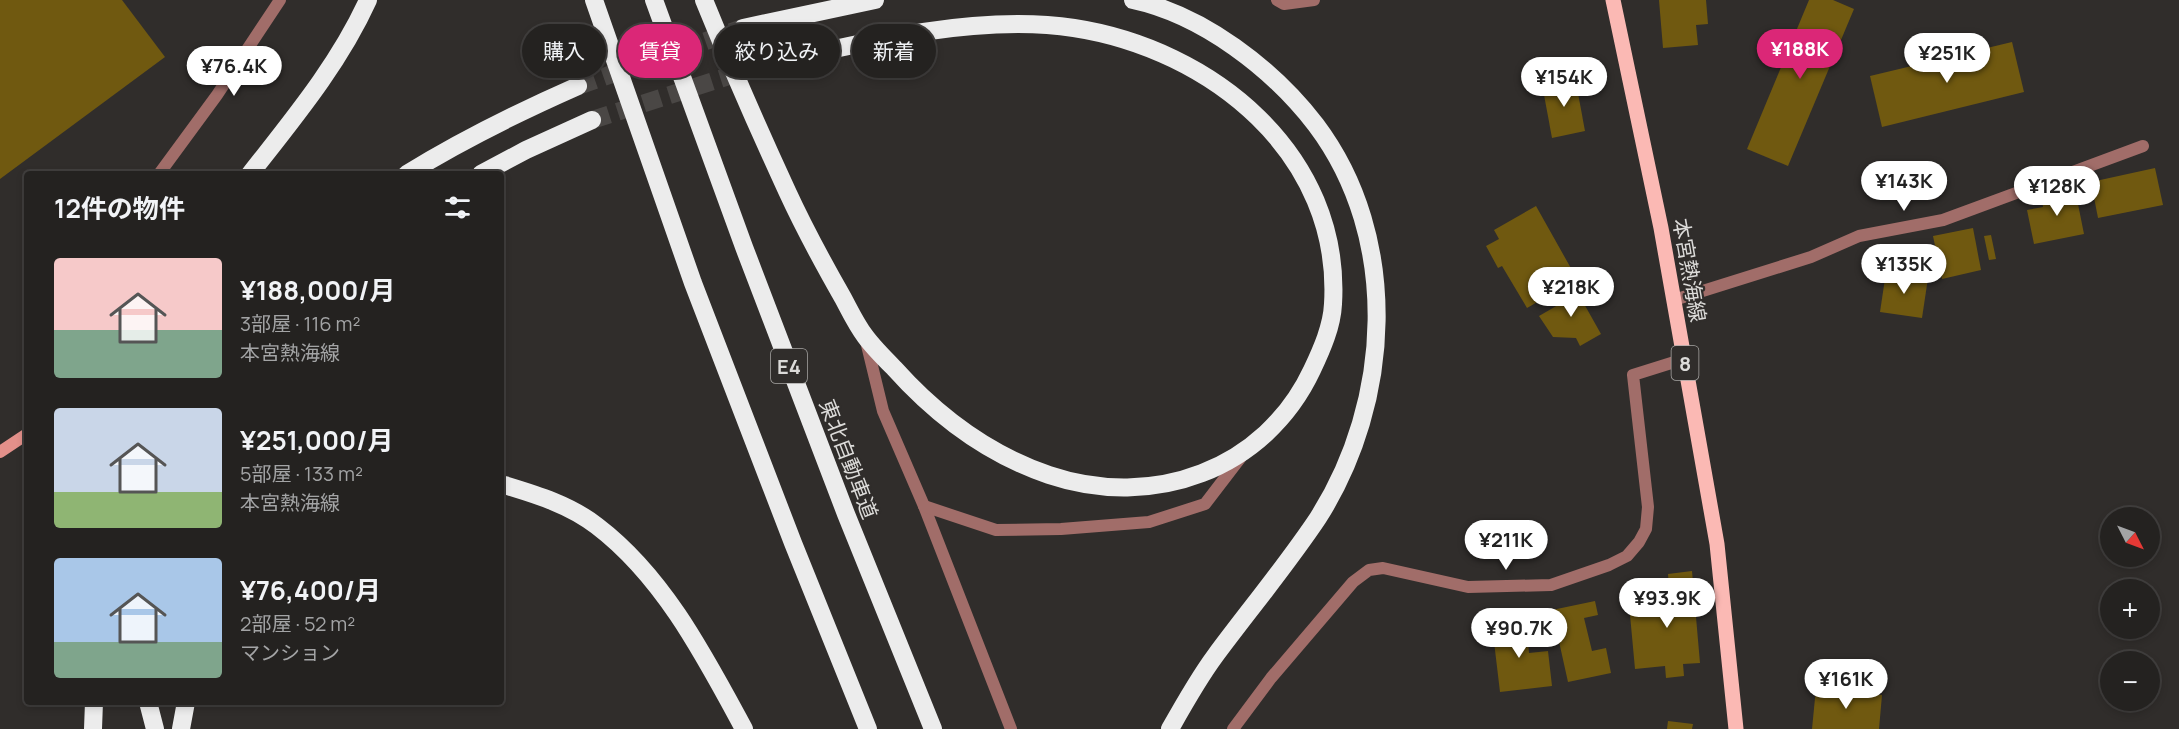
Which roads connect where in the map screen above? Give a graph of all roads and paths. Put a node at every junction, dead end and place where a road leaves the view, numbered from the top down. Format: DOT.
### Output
graph roads {
  1 [pos="280,0"];
  2 [pos="368,0"];
  3 [pos="594,0"];
  4 [pos="654,0"];
  5 [pos="704,0"];
  6 [pos="875,0"];
  7 [pos="1133,0"];
  8 [pos="1276,0"];
  9 [pos="1314,0"];
  10 [pos="1612,0"];
  11 [pos="762,24"];
  12 [pos="840,48"];
  13 [pos="578,86"];
  14 [pos="592,120"];
  15 [pos="2143,146"];
  16 [pos="161,171"];
  17 [pos="252,171"];
  18 [pos="412,171"];
  19 [pos="487,171"];
  20 [pos="1674,300"];
  21 [pos="865,337"];
  22 [pos="1684,359"];
  23 [pos="24,436"];
  24 [pos="0,452"];
  25 [pos="1244,453"];
  26 [pos="504,485"];
  27 [pos="924,506"];
  28 [pos="94,705"];
  29 [pos="149,705"];
  30 [pos="185,705"];
  31 [pos="93,729"];
  32 [pos="154,729"];
  33 [pos="181,729"];
  34 [pos="744,729"];
  35 [pos="868,729"];
  36 [pos="933,729"];
  37 [pos="1011,729"];
  38 [pos="1170,729"];
  39 [pos="1233,729"];
  40 [pos="1736,729"];
  1 -- 16 [label="street"];
  2 -- 17 [label="highway"];
  3 -- 35 [label="highway"];
  4 -- 36 [label="highway, 東北自動車道 / E4"];
  5 -- 21 [label="highway"];
  6 -- 11 [label="highway"];
  7 -- 38 [label="highway"];
  8 -- 9 [label="street"];
  10 -- 20 [label="main road, 本宮熱海線 / 8"];
  12 -- 25 [label="highway"];
  13 -- 18 [label="highway"];
  14 -- 19 [label="highway"];
  15 -- 20 [label="street"];
  20 -- 22 [label="main road, 本宮熱海線 / 8"];
  21 -- 25 [label="highway"];
  21 -- 27 [label="street"];
  22 -- 39 [label="street"];
  22 -- 40 [label="main road, 本宮熱海線 / 8"];
  23 -- 24 [label="street"];
  25 -- 27 [label="street"];
  26 -- 34 [label="highway"];
  27 -- 37 [label="street"];
  28 -- 31 [label="highway"];
  29 -- 32 [label="highway"];
  30 -- 33 [label="highway"];
}
